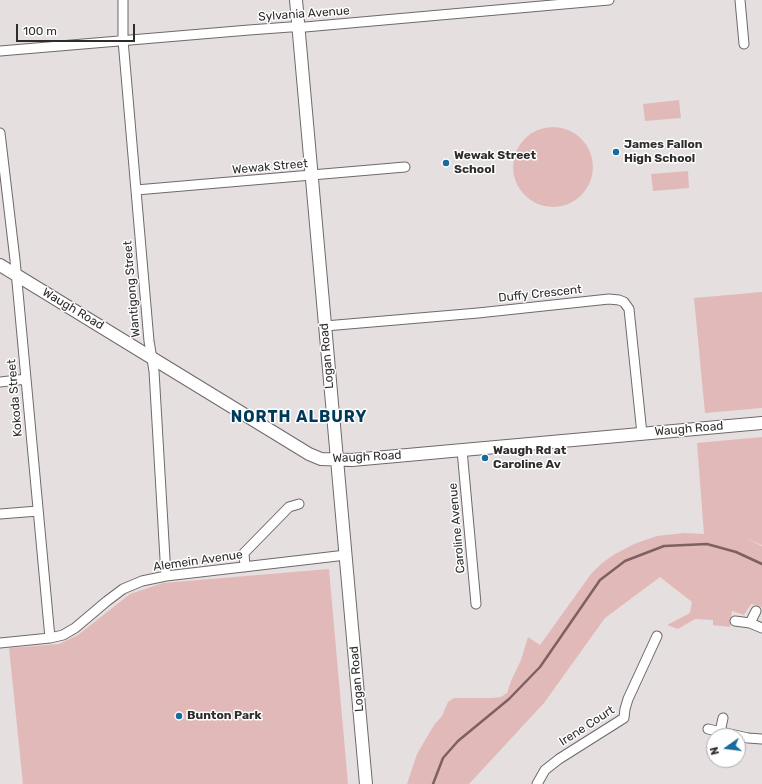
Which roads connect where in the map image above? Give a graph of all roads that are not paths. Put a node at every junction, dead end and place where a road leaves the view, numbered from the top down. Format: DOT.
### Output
graph roads {
  1 [pos="123,0"];
  2 [pos="296,0"];
  3 [pos="608,0"];
  4 [pos="740,0"];
  5 [pos="298,27"];
  6 [pos="123,40"];
  7 [pos="744,44"];
  8 [pos="0,51"];
  9 [pos="0,133"];
  10 [pos="406,167"];
  11 [pos="311,175"];
  12 [pos="136,190"];
  13 [pos="0,266"];
  14 [pos="16,275"];
  15 [pos="325,326"];
  16 [pos="151,357"];
  17 [pos="26,379"];
  18 [pos="0,382"];
  19 [pos="762,423"];
  20 [pos="642,434"];
  21 [pos="462,450"];
  22 [pos="337,459"];
  23 [pos="299,504"];
  24 [pos="38,511"];
  25 [pos="0,514"];
  26 [pos="346,555"];
  27 [pos="245,567"];
  28 [pos="166,576"];
  29 [pos="476,604"];
  30 [pos="756,612"];
  31 [pos="735,621"];
  32 [pos="750,623"];
  33 [pos="762,628"];
  34 [pos="657,636"];
  35 [pos="50,638"];
  36 [pos="0,643"];
  37 [pos="724,718"];
  38 [pos="721,728"];
  39 [pos="746,738"];
  40 [pos="762,739"];
  41 [pos="366,784"];
  42 [pos="536,784"];
  1 -- 6 [label="street, Wantigong Street"];
  2 -- 5 [label="main road, Logan Road"];
  3 -- 5 [label="street, Sylvania Avenue"];
  4 -- 7 [label="street"];
  5 -- 6 [label="street, Sylvania Avenue"];
  5 -- 11 [label="main road, Logan Road"];
  6 -- 8 [label="street, Sylvania Avenue"];
  6 -- 12 [label="street, Wantigong Street"];
  9 -- 14 [label="street, Kokoda Street"];
  10 -- 11 [label="street, Wewak Street"];
  11 -- 12 [label="street, Wewak Street"];
  11 -- 15 [label="main road, Logan Road"];
  12 -- 16 [label="street, Wantigong Street"];
  13 -- 14 [label="main road, Waugh Road"];
  14 -- 16 [label="main road, Waugh Road"];
  14 -- 17 [label="street, Kokoda Street"];
  15 -- 20 [label="street, Duffy Crescent"];
  15 -- 22 [label="main road, Logan Road"];
  16 -- 22 [label="main road, Waugh Road"];
  16 -- 28 [label="street, Wantigong Street"];
  17 -- 18 [label="street"];
  17 -- 24 [label="street, Kokoda Street"];
  19 -- 20 [label="main road, Waugh Road"];
  20 -- 21 [label="main road, Waugh Road"];
  21 -- 22 [label="main road, Waugh Road"];
  21 -- 29 [label="street, Caroline Avenue"];
  22 -- 26 [label="main road, Logan Road"];
  23 -- 27 [label="street"];
  24 -- 25 [label="street"];
  24 -- 35 [label="street, Kokoda Street"];
  26 -- 27 [label="street, Alemein Avenue"];
  26 -- 41 [label="main road, Logan Road"];
  27 -- 28 [label="street, Alemein Avenue"];
  28 -- 35 [label="street, Alemein Avenue"];
  30 -- 32 [label="street"];
  31 -- 32 [label="street"];
  32 -- 33 [label="street"];
  34 -- 42 [label="street, Irene Court"];
  35 -- 36 [label="street, Alemein Avenue"];
  37 -- 38 [label="street"];
  39 -- 40 [label="street"];
}
